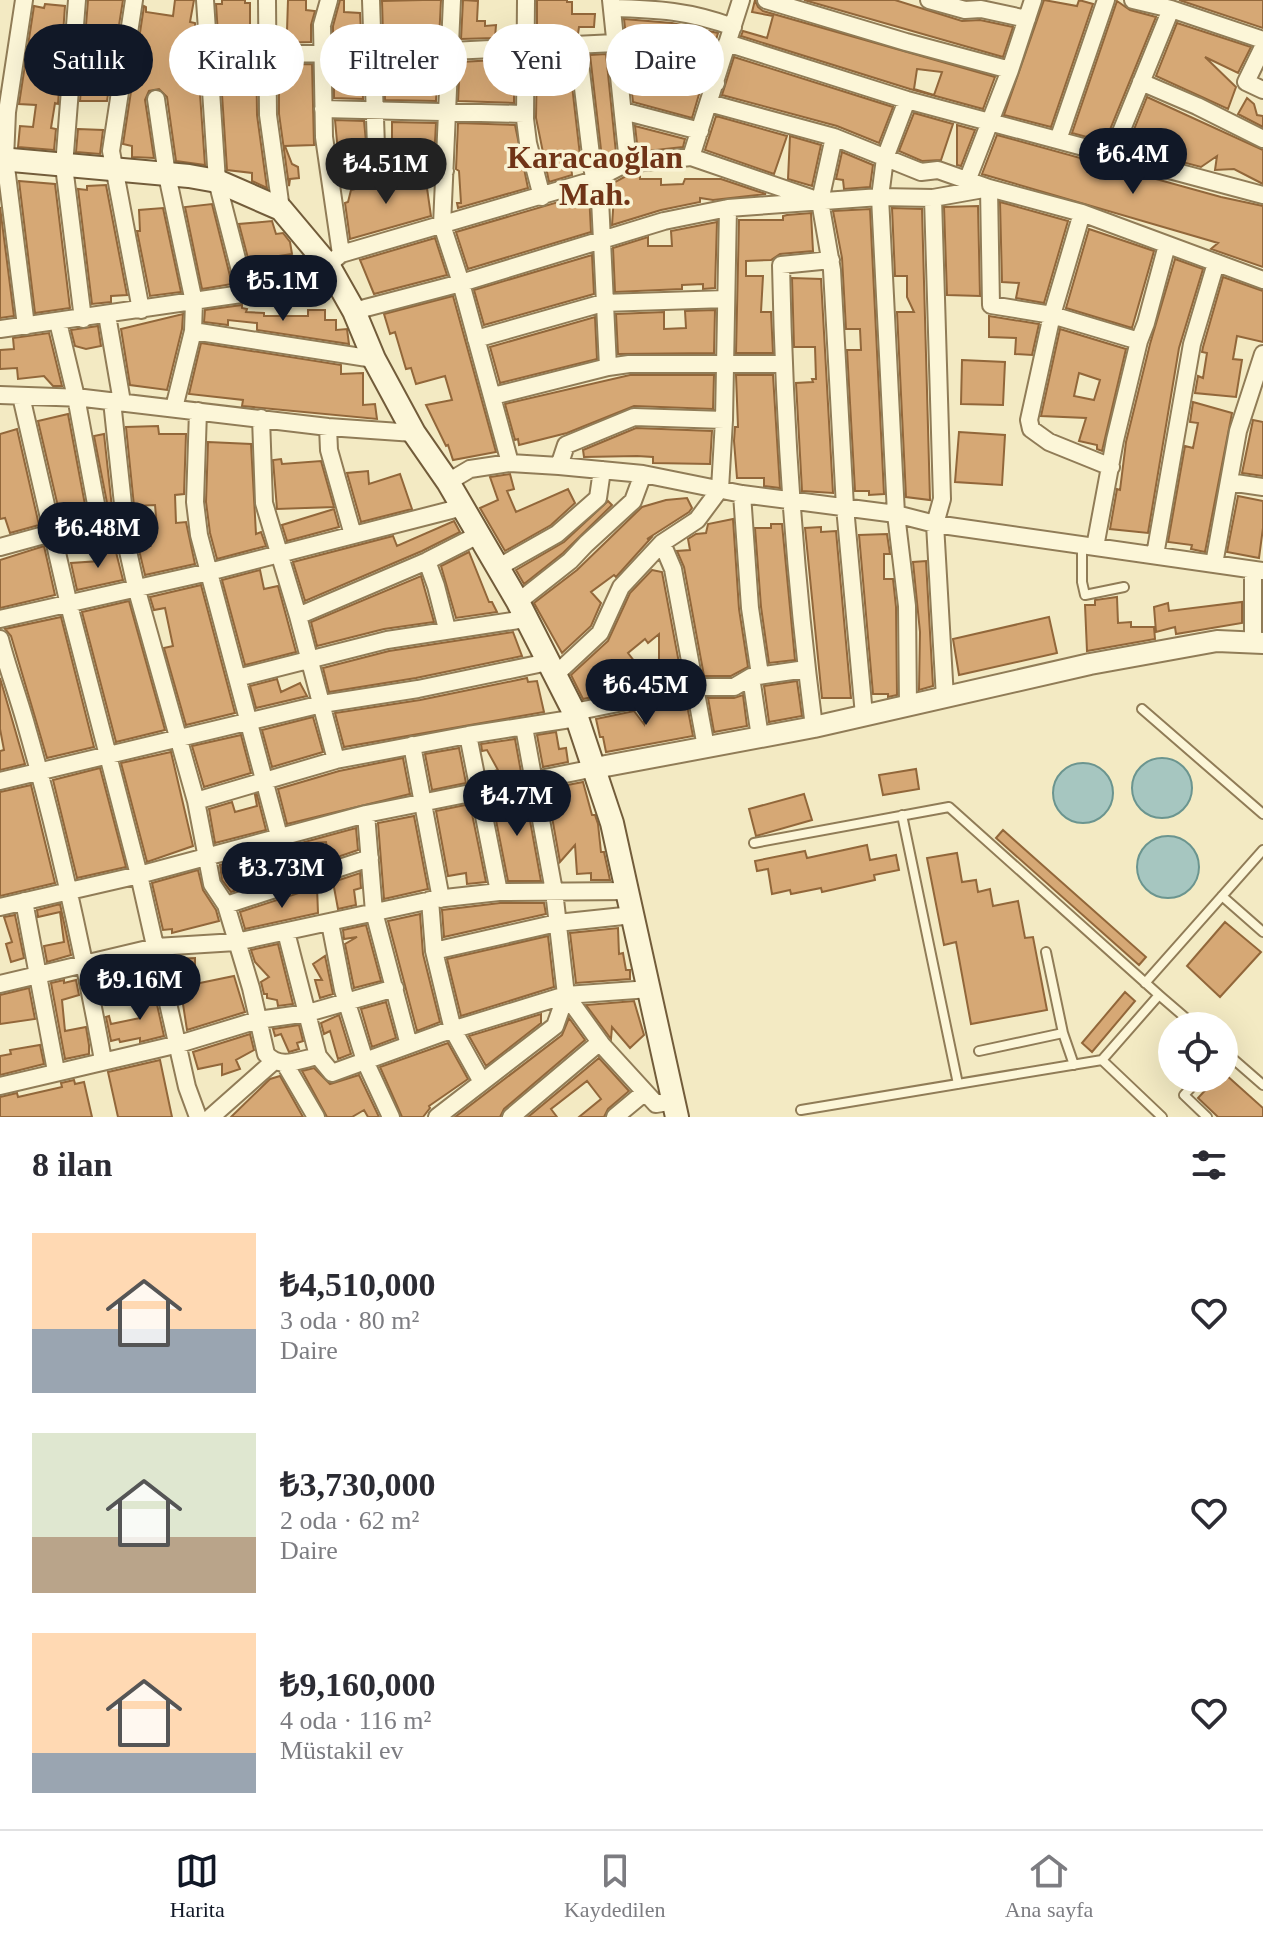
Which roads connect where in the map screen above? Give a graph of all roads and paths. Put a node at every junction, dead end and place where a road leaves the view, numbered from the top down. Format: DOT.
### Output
graph roads {
  1 [pos="24,0"];
  2 [pos="77,0"];
  3 [pos="134,0"];
  4 [pos="205,0"];
  5 [pos="267,0"];
  6 [pos="329,0"];
  7 [pos="371,0"];
  8 [pos="452,0"];
  9 [pos="526,0"];
  10 [pos="741,0"];
  11 [pos="766,0"];
  12 [pos="929,0"];
  13 [pos="1033,0"];
  14 [pos="1106,0"];
  15 [pos="1133,0"];
  16 [pos="611,4"];
  17 [pos="1171,9"];
  18 [pos="1027,19"];
  19 [pos="267,24"];
  20 [pos="322,24"];
  21 [pos="372,24"];
  22 [pos="452,24"];
  23 [pos="526,24"];
  24 [pos="613,24"];
  25 [pos="730,35"];
  26 [pos="1263,40"];
  27 [pos="1263,47"];
  28 [pos="724,56"];
  29 [pos="1010,70"];
  30 [pos="1141,82"];
  31 [pos="1263,90"];
  32 [pos="267,96"];
  33 [pos="323,96"];
  34 [pos="375,96"];
  35 [pos="449,96"];
  36 [pos="524,96"];
  37 [pos="585,96"];
  38 [pos="621,96"];
  39 [pos="711,96"];
  40 [pos="156,99"];
  41 [pos="907,100"];
  42 [pos="709,103"];
  43 [pos="323,109"];
  44 [pos="375,110"];
  45 [pos="623,111"];
  46 [pos="448,112"];
  47 [pos="524,114"];
  48 [pos="990,122"];
  49 [pos="700,131"];
  50 [pos="834,137"];
  51 [pos="1263,139"];
  52 [pos="1058,140"];
  53 [pos="1112,154"];
  54 [pos="691,157"];
  55 [pos="885,158"];
  56 [pos="3,159"];
  57 [pos="625,164"];
  58 [pos="64,166"];
  59 [pos="116,171"];
  60 [pos="445,171"];
  61 [pos="167,175"];
  62 [pos="597,179"];
  63 [pos="217,181"];
  64 [pos="967,181"];
  65 [pos="989,188"];
  66 [pos="1263,195"];
  67 [pos="542,197"];
  68 [pos="880,197"];
  69 [pos="933,198"];
  70 [pos="820,201"];
  71 [pos="728,208"];
  72 [pos="281,209"];
  73 [pos="1082,213"];
  74 [pos="442,225"];
  75 [pos="602,241"];
  76 [pos="1167,245"];
  77 [pos="831,260"];
  78 [pos="1216,263"];
  79 [pos="336,266"];
  80 [pos="1263,280"];
  81 [pos="461,283"];
  82 [pos="246,294"];
  83 [pos="726,299"];
  84 [pos="194,302"];
  85 [pos="603,303"];
  86 [pos="141,310"];
  87 [pos="354,311"];
  88 [pos="107,315"];
  89 [pos="1052,315"];
  90 [pos="83,319"];
  91 [pos="58,322"];
  92 [pos="26,326"];
  93 [pos="0,329"];
  94 [pos="193,331"];
  95 [pos="476,339"];
  96 [pos="1139,341"];
  97 [pos="1263,354"];
  98 [pos="374,359"];
  99 [pos="725,363"];
  100 [pos="783,364"];
  101 [pos="608,367"];
  102 [pos="1260,375"];
  103 [pos="0,395"];
  104 [pos="21,396"];
  105 [pos="493,396"];
  106 [pos="76,397"];
  107 [pos="117,401"];
  108 [pos="174,408"];
  109 [pos="198,411"];
  110 [pos="1245,411"];
  111 [pos="1263,415"];
  112 [pos="261,418"];
  113 [pos="724,420"];
  114 [pos="328,427"];
  115 [pos="414,433"];
  116 [pos="510,463"];
  117 [pos="559,466"];
  118 [pos="1111,467"];
  119 [pos="602,470"];
  120 [pos="643,474"];
  121 [pos="448,482"];
  122 [pos="1229,482"];
  123 [pos="1263,487"];
  124 [pos="720,489"];
  125 [pos="742,494"];
  126 [pos="791,501"];
  127 [pos="463,507"];
  128 [pos="845,507"];
  129 [pos="896,514"];
  130 [pos="935,524"];
  131 [pos="52,532"];
  132 [pos="353,535"];
  133 [pos="478,535"];
  134 [pos="662,543"];
  135 [pos="1088,546"];
  136 [pos="0,547"];
  137 [pos="279,553"];
  138 [pos="1155,555"];
  139 [pos="427,561"];
  140 [pos="1214,564"];
  141 [pos="497,568"];
  142 [pos="1260,570"];
  143 [pos="209,572"];
  144 [pos="136,587"];
  145 [pos="1124,587"];
  146 [pos="69,605"];
  147 [pos="522,610"];
  148 [pos="298,616"];
  149 [pos="0,619"];
  150 [pos="447,629"];
  151 [pos="0,639"];
  152 [pos="1258,642"];
  153 [pos="310,659"];
  154 [pos="552,669"];
  155 [pos="806,669"];
  156 [pos="756,676"];
  157 [pos="237,678"];
  158 [pos="697,687"];
  159 [pos="945,698"];
  160 [pos="322,704"];
  161 [pos="908,706"];
  162 [pos="1142,709"];
  163 [pos="576,715"];
  164 [pos="864,715"];
  165 [pos="248,722"];
  166 [pos="524,727"];
  167 [pos="814,727"];
  168 [pos="468,735"];
  169 [pos="760,737"];
  170 [pos="180,738"];
  171 [pos="412,745"];
  172 [pos="706,747"];
  173 [pos="108,755"];
  174 [pos="336,760"];
  175 [pos="595,768"];
  176 [pos="39,773"];
  177 [pos="0,781"];
  178 [pos="265,781"];
  179 [pos="534,782"];
  180 [pos="479,793"];
  181 [pos="196,801"];
  182 [pos="422,804"];
  183 [pos="366,814"];
  184 [pos="1263,814"];
  185 [pos="902,815"];
  186 [pos="279,836"];
  187 [pos="754,843"];
  188 [pos="1263,850"];
  189 [pos="205,857"];
  190 [pos="370,858"];
  191 [pos="139,875"];
  192 [pos="68,890"];
  193 [pos="554,891"];
  194 [pos="629,891"];
  195 [pos="499,892"];
  196 [pos="1222,896"];
  197 [pos="435,900"];
  198 [pos="24,901"];
  199 [pos="226,905"];
  200 [pos="0,907"];
  201 [pos="374,912"];
  202 [pos="633,915"];
  203 [pos="330,923"];
  204 [pos="557,923"];
  205 [pos="286,932"];
  206 [pos="1263,932"];
  207 [pos="236,942"];
  208 [pos="156,947"];
  209 [pos="434,951"];
  210 [pos="1046,952"];
  211 [pos="86,964"];
  212 [pos="37,975"];
  213 [pos="1145,983"];
  214 [pos="0,984"];
  215 [pos="395,988"];
  216 [pos="650,989"];
  217 [pos="566,995"];
  218 [pos="1159,995"];
  219 [pos="347,1001"];
  220 [pos="1179,1012"];
  221 [pos="308,1013"];
  222 [pos="258,1020"];
  223 [pos="453,1030"];
  224 [pos="1063,1033"];
  225 [pos="600,1042"];
  226 [pos="179,1044"];
  227 [pos="409,1045"];
  228 [pos="979,1051"];
  229 [pos="318,1056"];
  230 [pos="103,1060"];
  231 [pos="1102,1060"];
  232 [pos="365,1061"];
  233 [pos="279,1063"];
  234 [pos="1238,1064"];
  235 [pos="1074,1065"];
  236 [pos="56,1071"];
  237 [pos="482,1082"];
  238 [pos="958,1084"];
  239 [pos="1263,1085"];
  240 [pos="0,1086"];
  241 [pos="645,1092"];
  242 [pos="1187,1092"];
  243 [pos="676,1109"];
  244 [pos="801,1110"];
  245 [pos="312,1116"];
  246 [pos="198,1117"];
  247 [pos="211,1117"];
  248 [pos="391,1117"];
  249 [pos="437,1117"];
  250 [pos="511,1117"];
  251 [pos="615,1117"];
  252 [pos="1162,1117"];
  253 [pos="1207,1117"];
  1 -- 56 [label="street"];
  2 -- 58 [label="street"];
  3 -- 59 [label="street"];
  4 -- 63 [label="street"];
  5 -- 19 [label="street"];
  6 -- 20 [label="street"];
  7 -- 21 [label="street"];
  8 -- 22 [label="street"];
  9 -- 23 [label="street"];
  10 -- 25 [label="street"];
  11 -- 29 [label="street"];
  12 -- 18 [label="street"];
  13 -- 18 [label="street"];
  14 -- 52 [label="street"];
  15 -- 17 [label="street"];
  16 -- 24 [label="street"];
  16 -- 25 [label="street"];
  17 -- 26 [label="street"];
  17 -- 30 [label="street"];
  18 -- 29 [label="street"];
  25 -- 28 [label="street"];
  25 -- 41 [label="street"];
  27 -- 31 [label="street"];
  29 -- 48 [label="street"];
  30 -- 51 [label="street"];
  30 -- 53 [label="street"];
  32 -- 72 [label="street"];
  33 -- 43 [label="street"];
  34 -- 44 [label="street"];
  35 -- 46 [label="street"];
  36 -- 47 [label="street"];
  37 -- 62 [label="street"];
  38 -- 45 [label="street"];
  39 -- 42 [label="street"];
  40 -- 61 [label="street"];
  41 -- 48 [label="street"];
  41 -- 55 [label="street"];
  42 -- 49 [label="street"];
  42 -- 50 [label="street"];
  43 -- 44 [label="street"];
  43 -- 79 [label="street"];
  44 -- 46 [label="street"];
  44 -- 60 [label="street"];
  45 -- 49 [label="street"];
  45 -- 57 [label="street"];
  46 -- 47 [label="street"];
  46 -- 60 [label="street"];
  47 -- 67 [label="street"];
  48 -- 52 [label="street"];
  48 -- 64 [label="street"];
  49 -- 54 [label="street"];
  50 -- 55 [label="street"];
  50 -- 70 [label="street"];
  52 -- 53 [label="street"];
  53 -- 66 [label="street"];
  54 -- 57 [label="street"];
  54 -- 70 [label="street"];
  55 -- 64 [label="street"];
  55 -- 68 [label="street"];
  56 -- 58 [label="main road"];
  56 -- 92 [label="street"];
  57 -- 62 [label="street"];
  58 -- 59 [label="main road"];
  58 -- 90 [label="street"];
  59 -- 61 [label="main road"];
  59 -- 86 [label="street"];
  60 -- 74 [label="street"];
  61 -- 63 [label="main road"];
  61 -- 84 [label="street"];
  62 -- 67 [label="street"];
  62 -- 75 [label="street"];
  63 -- 72 [label="main road"];
  63 -- 82 [label="street"];
  64 -- 65 [label="street"];
  65 -- 69 [label="street"];
  65 -- 73 [label="street"];
  65 -- 89 [label="street"];
  67 -- 74 [label="street"];
  68 -- 69 [label="street"];
  68 -- 70 [label="street"];
  68 -- 129 [label="street"];
  69 -- 130 [label="street"];
  70 -- 71 [label="street"];
  70 -- 77 [label="street"];
  71 -- 75 [label="street"];
  71 -- 83 [label="street"];
  72 -- 79 [label="main road"];
  73 -- 76 [label="street"];
  73 -- 89 [label="street"];
  74 -- 79 [label="street"];
  74 -- 81 [label="street"];
  75 -- 81 [label="street"];
  75 -- 85 [label="street"];
  76 -- 78 [label="street"];
  76 -- 96 [label="street"];
  77 -- 100 [label="street"];
  77 -- 128 [label="street"];
  78 -- 80 [label="street"];
  78 -- 138 [label="street"];
  79 -- 82 [label="street"];
  79 -- 87 [label="main road"];
  81 -- 87 [label="street"];
  81 -- 95 [label="street"];
  82 -- 84 [label="street"];
  83 -- 85 [label="street"];
  83 -- 99 [label="street"];
  84 -- 86 [label="street"];
  84 -- 94 [label="street"];
  85 -- 95 [label="street"];
  85 -- 101 [label="street"];
  86 -- 88 [label="street"];
  87 -- 98 [label="main road"];
  88 -- 90 [label="street"];
  88 -- 107 [label="street"];
  89 -- 96 [label="street"];
  89 -- 118 [label="street"];
  90 -- 91 [label="street"];
  91 -- 92 [label="street"];
  91 -- 106 [label="street"];
  92 -- 93 [label="street"];
  94 -- 98 [label="street"];
  94 -- 108 [label="street"];
  95 -- 105 [label="street"];
  96 -- 118 [label="street"];
  97 -- 102 [label="street"];
  98 -- 115 [label="main road"];
  99 -- 100 [label="street"];
  99 -- 101 [label="street"];
  99 -- 113 [label="street"];
  100 -- 126 [label="street"];
  101 -- 105 [label="street"];
  102 -- 110 [label="street"];
  103 -- 104 [label="street"];
  104 -- 106 [label="street"];
  104 -- 131 [label="street"];
  105 -- 116 [label="street"];
  106 -- 107 [label="street"];
  106 -- 131 [label="street"];
  107 -- 108 [label="street"];
  107 -- 144 [label="street"];
  108 -- 109 [label="street"];
  109 -- 112 [label="street"];
  109 -- 143 [label="street"];
  110 -- 111 [label="street"];
  110 -- 122 [label="street"];
  112 -- 114 [label="street"];
  112 -- 137 [label="street"];
  113 -- 117 [label="street"];
  113 -- 124 [label="street"];
  114 -- 115 [label="street"];
  114 -- 132 [label="street"];
  115 -- 121 [label="main road"];
  116 -- 117 [label="street"];
  116 -- 121 [label="street"];
  117 -- 119 [label="street"];
  118 -- 135 [label="street"];
  119 -- 120 [label="street"];
  119 -- 141 [label="street"];
  120 -- 124 [label="street"];
  120 -- 147 [label="street"];
  121 -- 127 [label="main road"];
  122 -- 123 [label="street"];
  122 -- 140 [label="street"];
  124 -- 125 [label="street"];
  124 -- 134 [label="street"];
  125 -- 126 [label="street"];
  125 -- 156 [label="street"];
  126 -- 128 [label="street"];
  126 -- 155 [label="street"];
  127 -- 132 [label="street"];
  127 -- 133 [label="main road"];
  128 -- 129 [label="street"];
  128 -- 164 [label="street"];
  129 -- 130 [label="street"];
  129 -- 161 [label="street"];
  130 -- 135 [label="street"];
  130 -- 159 [label="street"];
  131 -- 136 [label="street"];
  131 -- 146 [label="street"];
  132 -- 137 [label="street"];
  133 -- 139 [label="street"];
  133 -- 141 [label="main road"];
  134 -- 154 [label="street"];
  134 -- 158 [label="street"];
  135 -- 138 [label="street"];
  135 -- 145 [label="lane"];
  137 -- 143 [label="street"];
  137 -- 148 [label="street"];
  138 -- 140 [label="street"];
  139 -- 148 [label="street"];
  139 -- 150 [label="street"];
  140 -- 142 [label="street"];
  141 -- 147 [label="main road"];
  142 -- 152 [label="street"];
  143 -- 144 [label="street"];
  143 -- 157 [label="street"];
  144 -- 146 [label="street"];
  144 -- 170 [label="street"];
  146 -- 149 [label="street"];
  146 -- 173 [label="street"];
  147 -- 150 [label="street"];
  147 -- 154 [label="main road"];
  148 -- 153 [label="street"];
  150 -- 153 [label="street"];
  151 -- 176 [label="street"];
  152 -- 159 [label="street"];
  153 -- 157 [label="street"];
  153 -- 160 [label="street"];
  154 -- 160 [label="street"];
  154 -- 163 [label="main road"];
  155 -- 156 [label="street"];
  155 -- 167 [label="street"];
  156 -- 158 [label="street"];
  156 -- 169 [label="street"];
  157 -- 165 [label="street"];
  158 -- 163 [label="street"];
  158 -- 172 [label="street"];
  159 -- 161 [label="street"];
  160 -- 165 [label="street"];
  160 -- 174 [label="street"];
  161 -- 164 [label="street"];
  162 -- 184 [label="lane"];
  163 -- 166 [label="street"];
  163 -- 175 [label="main road"];
  164 -- 167 [label="street"];
  165 -- 170 [label="street"];
  165 -- 178 [label="street"];
  166 -- 168 [label="street"];
  166 -- 179 [label="street"];
  167 -- 169 [label="street"];
  168 -- 171 [label="street"];
  168 -- 180 [label="street"];
  169 -- 172 [label="street"];
  170 -- 173 [label="street"];
  170 -- 181 [label="street"];
  171 -- 174 [label="street"];
  171 -- 182 [label="street"];
  172 -- 175 [label="street"];
  173 -- 176 [label="street"];
  173 -- 191 [label="street"];
  174 -- 178 [label="street"];
  175 -- 179 [label="street"];
  175 -- 194 [label="main road"];
  176 -- 177 [label="street"];
  176 -- 192 [label="street"];
  178 -- 181 [label="street"];
  178 -- 186 [label="street"];
  179 -- 180 [label="street"];
  179 -- 193 [label="street"];
  180 -- 182 [label="street"];
  180 -- 195 [label="street"];
  181 -- 189 [label="street"];
  182 -- 183 [label="street"];
  182 -- 197 [label="street"];
  183 -- 186 [label="street"];
  183 -- 190 [label="street"];
  185 -- 187 [label="lane"];
  185 -- 213 [label="lane"];
  185 -- 238 [label="lane"];
  186 -- 189 [label="street"];
  188 -- 196 [label="lane"];
  189 -- 191 [label="street"];
  189 -- 199 [label="street"];
  190 -- 199 [label="street"];
  190 -- 201 [label="street"];
  191 -- 192 [label="street"];
  191 -- 208 [label="street"];
  192 -- 198 [label="street"];
  192 -- 211 [label="street"];
  193 -- 194 [label="street"];
  193 -- 195 [label="street"];
  193 -- 204 [label="street"];
  194 -- 202 [label="main road"];
  195 -- 197 [label="street"];
  196 -- 206 [label="lane"];
  196 -- 213 [label="lane"];
  197 -- 201 [label="street"];
  197 -- 209 [label="street"];
  198 -- 200 [label="street"];
  198 -- 212 [label="street"];
  199 -- 207 [label="street"];
  201 -- 203 [label="street"];
  201 -- 215 [label="street"];
  202 -- 204 [label="street"];
  202 -- 216 [label="main road"];
  203 -- 205 [label="street"];
  203 -- 219 [label="street"];
  204 -- 209 [label="street"];
  204 -- 217 [label="street"];
  205 -- 207 [label="street"];
  205 -- 221 [label="street"];
  207 -- 208 [label="street"];
  207 -- 222 [label="street"];
  208 -- 211 [label="street"];
  208 -- 226 [label="street"];
  209 -- 223 [label="street"];
  210 -- 224 [label="lane"];
  211 -- 212 [label="street"];
  211 -- 230 [label="street"];
  212 -- 214 [label="street"];
  212 -- 236 [label="street"];
  213 -- 218 [label="lane"];
  215 -- 219 [label="street"];
  215 -- 227 [label="street"];
  216 -- 217 [label="street"];
  216 -- 243 [label="main road"];
  217 -- 223 [label="street"];
  217 -- 225 [label="street"];
  217 -- 237 [label="street"];
  218 -- 220 [label="lane"];
  218 -- 231 [label="lane"];
  219 -- 221 [label="street"];
  219 -- 232 [label="street"];
  221 -- 222 [label="street"];
  221 -- 229 [label="street"];
  222 -- 226 [label="street"];
  222 -- 233 [label="street"];
  223 -- 227 [label="street"];
  223 -- 237 [label="street"];
  224 -- 228 [label="lane"];
  224 -- 235 [label="lane"];
  225 -- 241 [label="street"];
  225 -- 250 [label="street"];
  226 -- 230 [label="street"];
  226 -- 246 [label="street"];
  227 -- 232 [label="street"];
  229 -- 232 [label="street"];
  229 -- 233 [label="street"];
  230 -- 236 [label="street"];
  231 -- 235 [label="lane"];
  231 -- 252 [label="lane"];
  232 -- 248 [label="street"];
  233 -- 245 [label="street"];
  233 -- 247 [label="street"];
  234 -- 239 [label="lane"];
  235 -- 238 [label="lane"];
  236 -- 240 [label="street"];
  237 -- 249 [label="street"];
  238 -- 244 [label="lane"];
  241 -- 243 [label="street"];
  241 -- 251 [label="street"];
  242 -- 253 [label="lane"];
}
